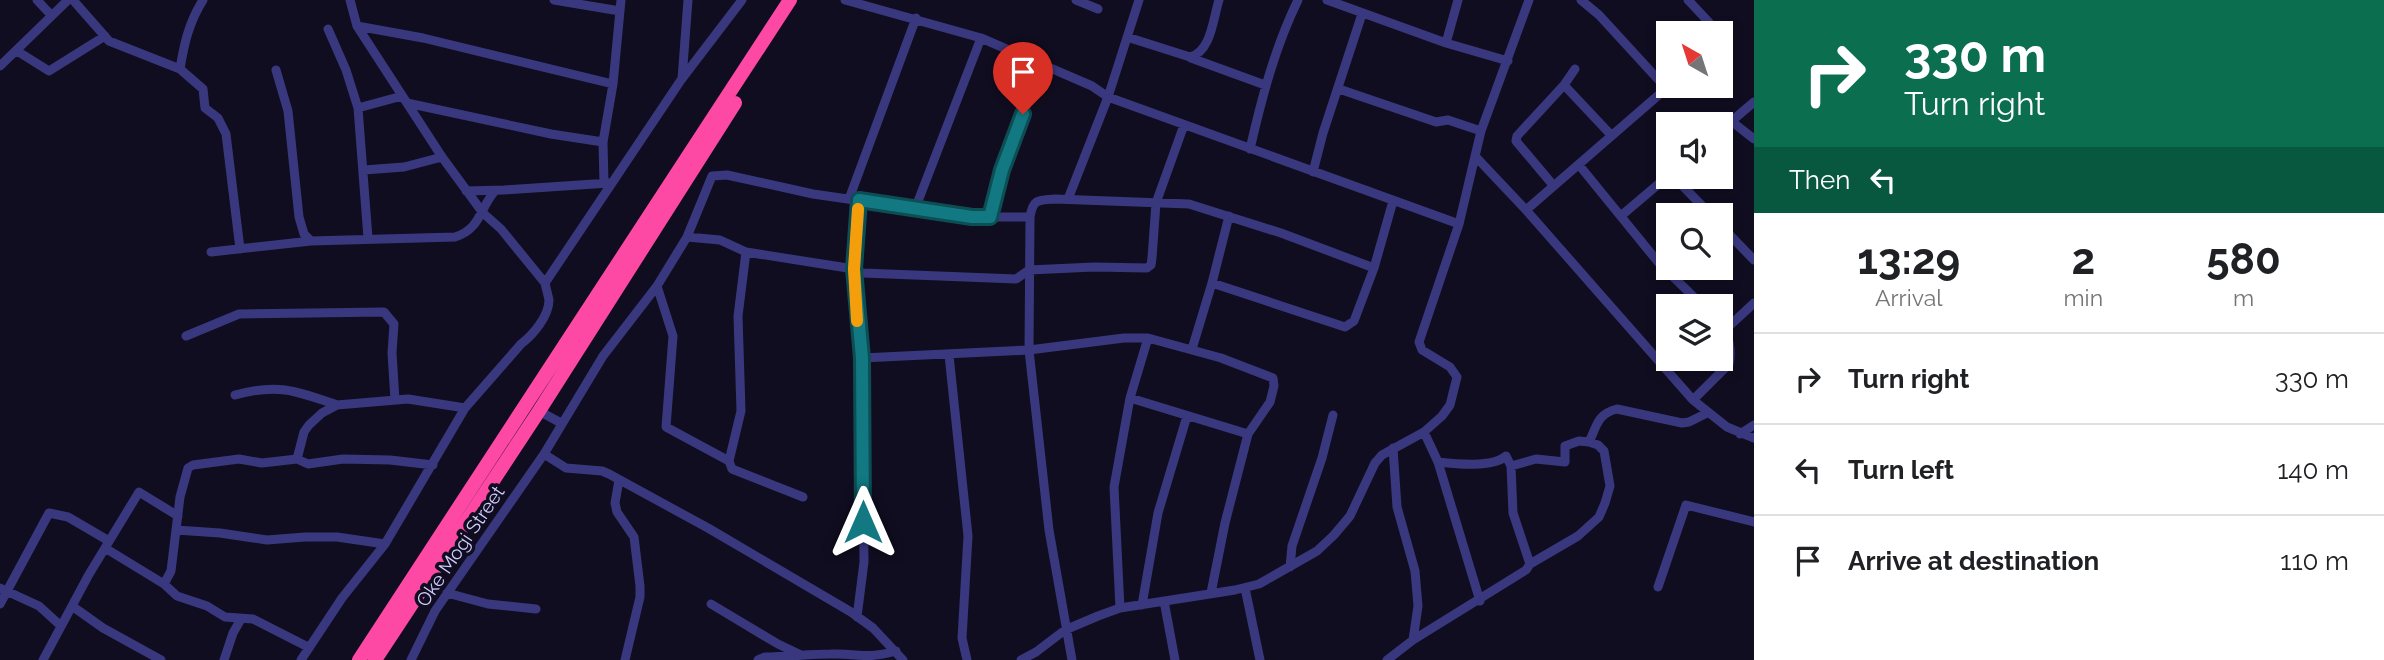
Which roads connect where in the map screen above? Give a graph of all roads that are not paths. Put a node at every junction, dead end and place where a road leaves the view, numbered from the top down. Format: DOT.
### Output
graph roads {
  1 [pos="37,0"];
  2 [pos="71,0"];
  3 [pos="203,0"];
  4 [pos="350,0"];
  5 [pos="556,0"];
  6 [pos="621,0"];
  7 [pos="688,0"];
  8 [pos="742,0"];
  9 [pos="790,0"];
  10 [pos="801,0"];
  11 [pos="845,0"];
  12 [pos="1076,0"];
  13 [pos="1139,0"];
  14 [pos="1219,0"];
  15 [pos="1327,0"];
  16 [pos="1458,0"];
  17 [pos="1529,0"];
  18 [pos="1581,0"];
  19 [pos="1688,0"];
  20 [pos="1293,1"];
  21 [pos="1098,9"];
  22 [pos="620,11"];
  23 [pos="1362,14"];
  24 [pos="51,15"];
  25 [pos="916,18"];
  26 [pos="1708,21"];
  27 [pos="357,26"];
  28 [pos="328,29"];
  29 [pos="105,36"];
  30 [pos="1127,37"];
  31 [pos="981,38"];
  32 [pos="1446,43"];
  33 [pos="17,51"];
  34 [pos="1190,57"];
  35 [pos="1508,61"];
  36 [pos="1044,65"];
  37 [pos="0,66"];
  38 [pos="1575,68"];
  39 [pos="180,69"];
  40 [pos="276,70"];
  41 [pos="1656,75"];
  42 [pos="681,80"];
  43 [pos="613,84"];
  44 [pos="1265,85"];
  45 [pos="1564,85"];
  46 [pos="1339,89"];
  47 [pos="1656,96"];
  48 [pos="1108,97"];
  49 [pos="405,100"];
  50 [pos="1754,102"];
  51 [pos="358,108"];
  52 [pos="1733,119"];
  53 [pos="1733,123"];
  54 [pos="1184,125"];
  55 [pos="1481,131"];
  56 [pos="1611,135"];
  57 [pos="1754,139"];
  58 [pos="603,142"];
  59 [pos="1250,149"];
  60 [pos="1475,156"];
  61 [pos="443,157"];
  62 [pos="1579,165"];
  63 [pos="364,170"];
  64 [pos="1313,172"];
  65 [pos="607,183"];
  66 [pos="1553,185"];
  67 [pos="1656,186"];
  68 [pos="1686,189"];
  69 [pos="466,191"];
  70 [pos="495,191"];
  71 [pos="854,199"];
  72 [pos="1069,199"];
  73 [pos="1392,201"];
  74 [pos="1156,202"];
  75 [pos="1699,203"];
  76 [pos="915,209"];
  77 [pos="1526,210"];
  78 [pos="483,213"];
  79 [pos="1622,215"];
  80 [pos="1229,216"];
  81 [pos="990,217"];
  82 [pos="1030,217"];
  83 [pos="1459,223"];
  84 [pos="687,237"];
  85 [pos="368,238"];
  86 [pos="1733,239"];
  87 [pos="311,242"];
  88 [pos="240,249"];
  89 [pos="211,252"];
  90 [pos="746,253"];
  91 [pos="1754,261"];
  92 [pos="1374,268"];
  93 [pos="854,269"];
  94 [pos="1029,270"];
  95 [pos="545,283"];
  96 [pos="1212,283"];
  97 [pos="657,286"];
  98 [pos="1691,294"];
  99 [pos="1754,303"];
  100 [pos="1733,319"];
  101 [pos="186,336"];
  102 [pos="1148,338"];
  103 [pos="1192,349"];
  104 [pos="1029,350"];
  105 [pos="949,355"];
  106 [pos="862,358"];
  107 [pos="1722,371"];
  108 [pos="235,395"];
  109 [pos="1130,398"];
  110 [pos="395,400"];
  111 [pos="1693,400"];
  112 [pos="337,405"];
  113 [pos="466,408"];
  114 [pos="539,411"];
  115 [pos="1707,413"];
  116 [pos="1333,415"];
  117 [pos="1187,416"];
  118 [pos="561,423"];
  119 [pos="1754,425"];
  120 [pos="1424,432"];
  121 [pos="1248,434"];
  122 [pos="1741,434"];
  123 [pos="1754,438"];
  124 [pos="1589,442"];
  125 [pos="1392,448"];
  126 [pos="544,454"];
  127 [pos="297,459"];
  128 [pos="729,461"];
  129 [pos="1438,463"];
  130 [pos="433,465"];
  131 [pos="1511,466"];
  132 [pos="619,480"];
  133 [pos="803,497"];
  134 [pos="178,516"];
  135 [pos="1754,522"];
  136 [pos="176,530"];
  137 [pos="107,544"];
  138 [pos="385,544"];
  139 [pos="1530,564"];
  140 [pos="1290,568"];
  141 [pos="164,584"];
  142 [pos="1245,587"];
  143 [pos="1658,587"];
  144 [pos="4,589"];
  145 [pos="447,593"];
  146 [pos="1211,593"];
  147 [pos="1164,601"];
  148 [pos="1480,601"];
  149 [pos="0,604"];
  150 [pos="712,604"];
  151 [pos="1142,605"];
  152 [pos="72,606"];
  153 [pos="1120,608"];
  154 [pos="536,609"];
  155 [pos="857,617"];
  156 [pos="241,619"];
  157 [pos="61,626"];
  158 [pos="1065,630"];
  159 [pos="1413,640"];
  160 [pos="308,647"];
  161 [pos="895,651"];
  162 [pos="802,655"];
  163 [pos="788,659"];
  164 [pos="43,660"];
  165 [pos="161,660"];
  166 [pos="224,660"];
  167 [pos="301,660"];
  168 [pos="359,660"];
  169 [pos="374,660"];
  170 [pos="411,660"];
  171 [pos="625,660"];
  172 [pos="758,660"];
  173 [pos="903,660"];
  174 [pos="967,660"];
  175 [pos="1021,660"];
  176 [pos="1072,660"];
  177 [pos="1175,660"];
  178 [pos="1260,660"];
  179 [pos="1387,660"];
  1 -- 24 [label="street"];
  2 -- 24 [label="street"];
  2 -- 29 [label="street"];
  3 -- 39 [label="street"];
  4 -- 27 [label="street"];
  5 -- 22 [label="street"];
  6 -- 22 [label="street"];
  7 -- 42 [label="street"];
  8 -- 42 [label="street"];
  9 -- 168 [label="highway"];
  10 -- 114 [label="highway"];
  11 -- 25 [label="street"];
  12 -- 21 [label="street"];
  13 -- 30 [label="street"];
  14 -- 34 [label="street"];
  15 -- 23 [label="street"];
  16 -- 32 [label="street"];
  17 -- 35 [label="street"];
  18 -- 41 [label="street"];
  19 -- 26 [label="street"];
  20 -- 44 [label="street"];
  22 -- 43 [label="street"];
  23 -- 32 [label="street"];
  23 -- 46 [label="street"];
  24 -- 33 [label="street"];
  25 -- 31 [label="street"];
  25 -- 71 [label="street"];
  27 -- 43 [label="street"];
  27 -- 49 [label="street"];
  28 -- 51 [label="street"];
  29 -- 33 [label="street"];
  29 -- 39 [label="street"];
  30 -- 34 [label="street"];
  30 -- 48 [label="street"];
  31 -- 36 [label="street"];
  31 -- 76 [label="street"];
  32 -- 35 [label="street"];
  33 -- 37 [label="street"];
  34 -- 44 [label="street"];
  35 -- 55 [label="street"];
  36 -- 48 [label="street"];
  36 -- 81 [label="street"];
  38 -- 45 [label="street"];
  39 -- 88 [label="street"];
  40 -- 87 [label="street"];
  42 -- 65 [label="street"];
  43 -- 58 [label="street"];
  44 -- 59 [label="street"];
  45 -- 56 [label="street"];
  45 -- 66 [label="street"];
  46 -- 55 [label="street"];
  46 -- 64 [label="street"];
  47 -- 56 [label="street"];
  48 -- 54 [label="street"];
  48 -- 72 [label="street"];
  49 -- 51 [label="street"];
  49 -- 58 [label="street"];
  49 -- 61 [label="street"];
  50 -- 52 [label="street"];
  51 -- 63 [label="street"];
  53 -- 57 [label="street"];
  54 -- 59 [label="street"];
  54 -- 74 [label="street"];
  55 -- 60 [label="street"];
  56 -- 62 [label="street"];
  58 -- 65 [label="street"];
  59 -- 64 [label="street"];
  60 -- 77 [label="street"];
  60 -- 83 [label="street"];
  61 -- 63 [label="street"];
  61 -- 69 [label="street"];
  62 -- 66 [label="street"];
  62 -- 79 [label="street"];
  63 -- 85 [label="street"];
  64 -- 73 [label="street"];
  65 -- 70 [label="street"];
  65 -- 95 [label="street"];
  66 -- 77 [label="street"];
  67 -- 79 [label="street"];
  68 -- 75 [label="street"];
  69 -- 70 [label="street"];
  69 -- 78 [label="street"];
  70 -- 78 [label="street"];
  71 -- 76 [label="street"];
  71 -- 84 [label="street, Oke Mogi Street"];
  71 -- 93 [label="street"];
  72 -- 74 [label="street"];
  72 -- 82 [label="street"];
  73 -- 83 [label="street"];
  73 -- 92 [label="street"];
  74 -- 80 [label="street"];
  74 -- 94 [label="street"];
  76 -- 81 [label="street"];
  77 -- 111 [label="street"];
  78 -- 85 [label="street"];
  78 -- 95 [label="street"];
  79 -- 98 [label="street"];
  80 -- 92 [label="street"];
  80 -- 96 [label="street"];
  81 -- 82 [label="street"];
  82 -- 94 [label="street"];
  83 -- 120 [label="street"];
  84 -- 90 [label="street"];
  84 -- 97 [label="street, Oke Mogi Street"];
  85 -- 87 [label="street"];
  86 -- 91 [label="street"];
  87 -- 88 [label="street"];
  88 -- 89 [label="street"];
  90 -- 93 [label="street"];
  90 -- 128 [label="street"];
  92 -- 96 [label="street"];
  93 -- 94 [label="street"];
  93 -- 106 [label="street"];
  94 -- 104 [label="street"];
  95 -- 113 [label="street"];
  96 -- 103 [label="street"];
  97 -- 118 [label="street, Oke Mogi Street"];
  97 -- 128 [label="street"];
  99 -- 100 [label="street"];
  101 -- 110 [label="street"];
  102 -- 103 [label="street"];
  102 -- 104 [label="street"];
  102 -- 109 [label="street"];
  103 -- 121 [label="street"];
  104 -- 105 [label="street"];
  104 -- 158 [label="street"];
  105 -- 106 [label="street"];
  105 -- 174 [label="street"];
  106 -- 155 [label="street"];
  107 -- 111 [label="street"];
  108 -- 112 [label="street"];
  109 -- 117 [label="street"];
  109 -- 153 [label="street"];
  110 -- 112 [label="street"];
  110 -- 113 [label="street"];
  111 -- 115 [label="street"];
  112 -- 127 [label="street"];
  113 -- 130 [label="street"];
  114 -- 118 [label="street"];
  114 -- 169 [label="highway"];
  115 -- 122 [label="street"];
  115 -- 124 [label="street"];
  116 -- 140 [label="street"];
  117 -- 121 [label="street"];
  117 -- 151 [label="street"];
  118 -- 126 [label="street, Oke Mogi Street"];
  119 -- 122 [label="street"];
  120 -- 125 [label="street"];
  120 -- 129 [label="street"];
  121 -- 146 [label="street"];
  122 -- 123 [label="street"];
  124 -- 131 [label="street"];
  124 -- 139 [label="street"];
  125 -- 140 [label="street"];
  125 -- 159 [label="street"];
  126 -- 132 [label="street"];
  126 -- 145 [label="street, Oke Mogi Street"];
  127 -- 130 [label="street"];
  127 -- 134 [label="street"];
  128 -- 133 [label="street"];
  129 -- 131 [label="street"];
  129 -- 148 [label="street"];
  130 -- 138 [label="street"];
  131 -- 139 [label="street"];
  132 -- 155 [label="street"];
  132 -- 171 [label="street"];
  134 -- 136 [label="street"];
  134 -- 137 [label="street"];
  135 -- 143 [label="street"];
  136 -- 138 [label="street"];
  136 -- 141 [label="street"];
  137 -- 141 [label="street"];
  137 -- 144 [label="street"];
  137 -- 152 [label="street"];
  138 -- 160 [label="street"];
  139 -- 148 [label="street"];
  140 -- 142 [label="street"];
  141 -- 156 [label="street"];
  142 -- 146 [label="street"];
  142 -- 178 [label="street"];
  144 -- 149 [label="street"];
  144 -- 157 [label="street"];
  145 -- 154 [label="street"];
  145 -- 170 [label="street, Oke Mogi Street"];
  146 -- 147 [label="street"];
  147 -- 151 [label="street"];
  147 -- 177 [label="street"];
  148 -- 159 [label="street"];
  150 -- 162 [label="street"];
  151 -- 153 [label="street"];
  152 -- 157 [label="street"];
  152 -- 165 [label="street"];
  153 -- 158 [label="street"];
  155 -- 161 [label="street"];
  156 -- 160 [label="street"];
  156 -- 166 [label="street"];
  157 -- 164 [label="street"];
  158 -- 175 [label="street"];
  158 -- 176 [label="street"];
  159 -- 179 [label="street"];
  160 -- 167 [label="street"];
  161 -- 162 [label="street"];
  161 -- 173 [label="street"];
  162 -- 163 [label="street"];
  163 -- 172 [label="street"];
}
